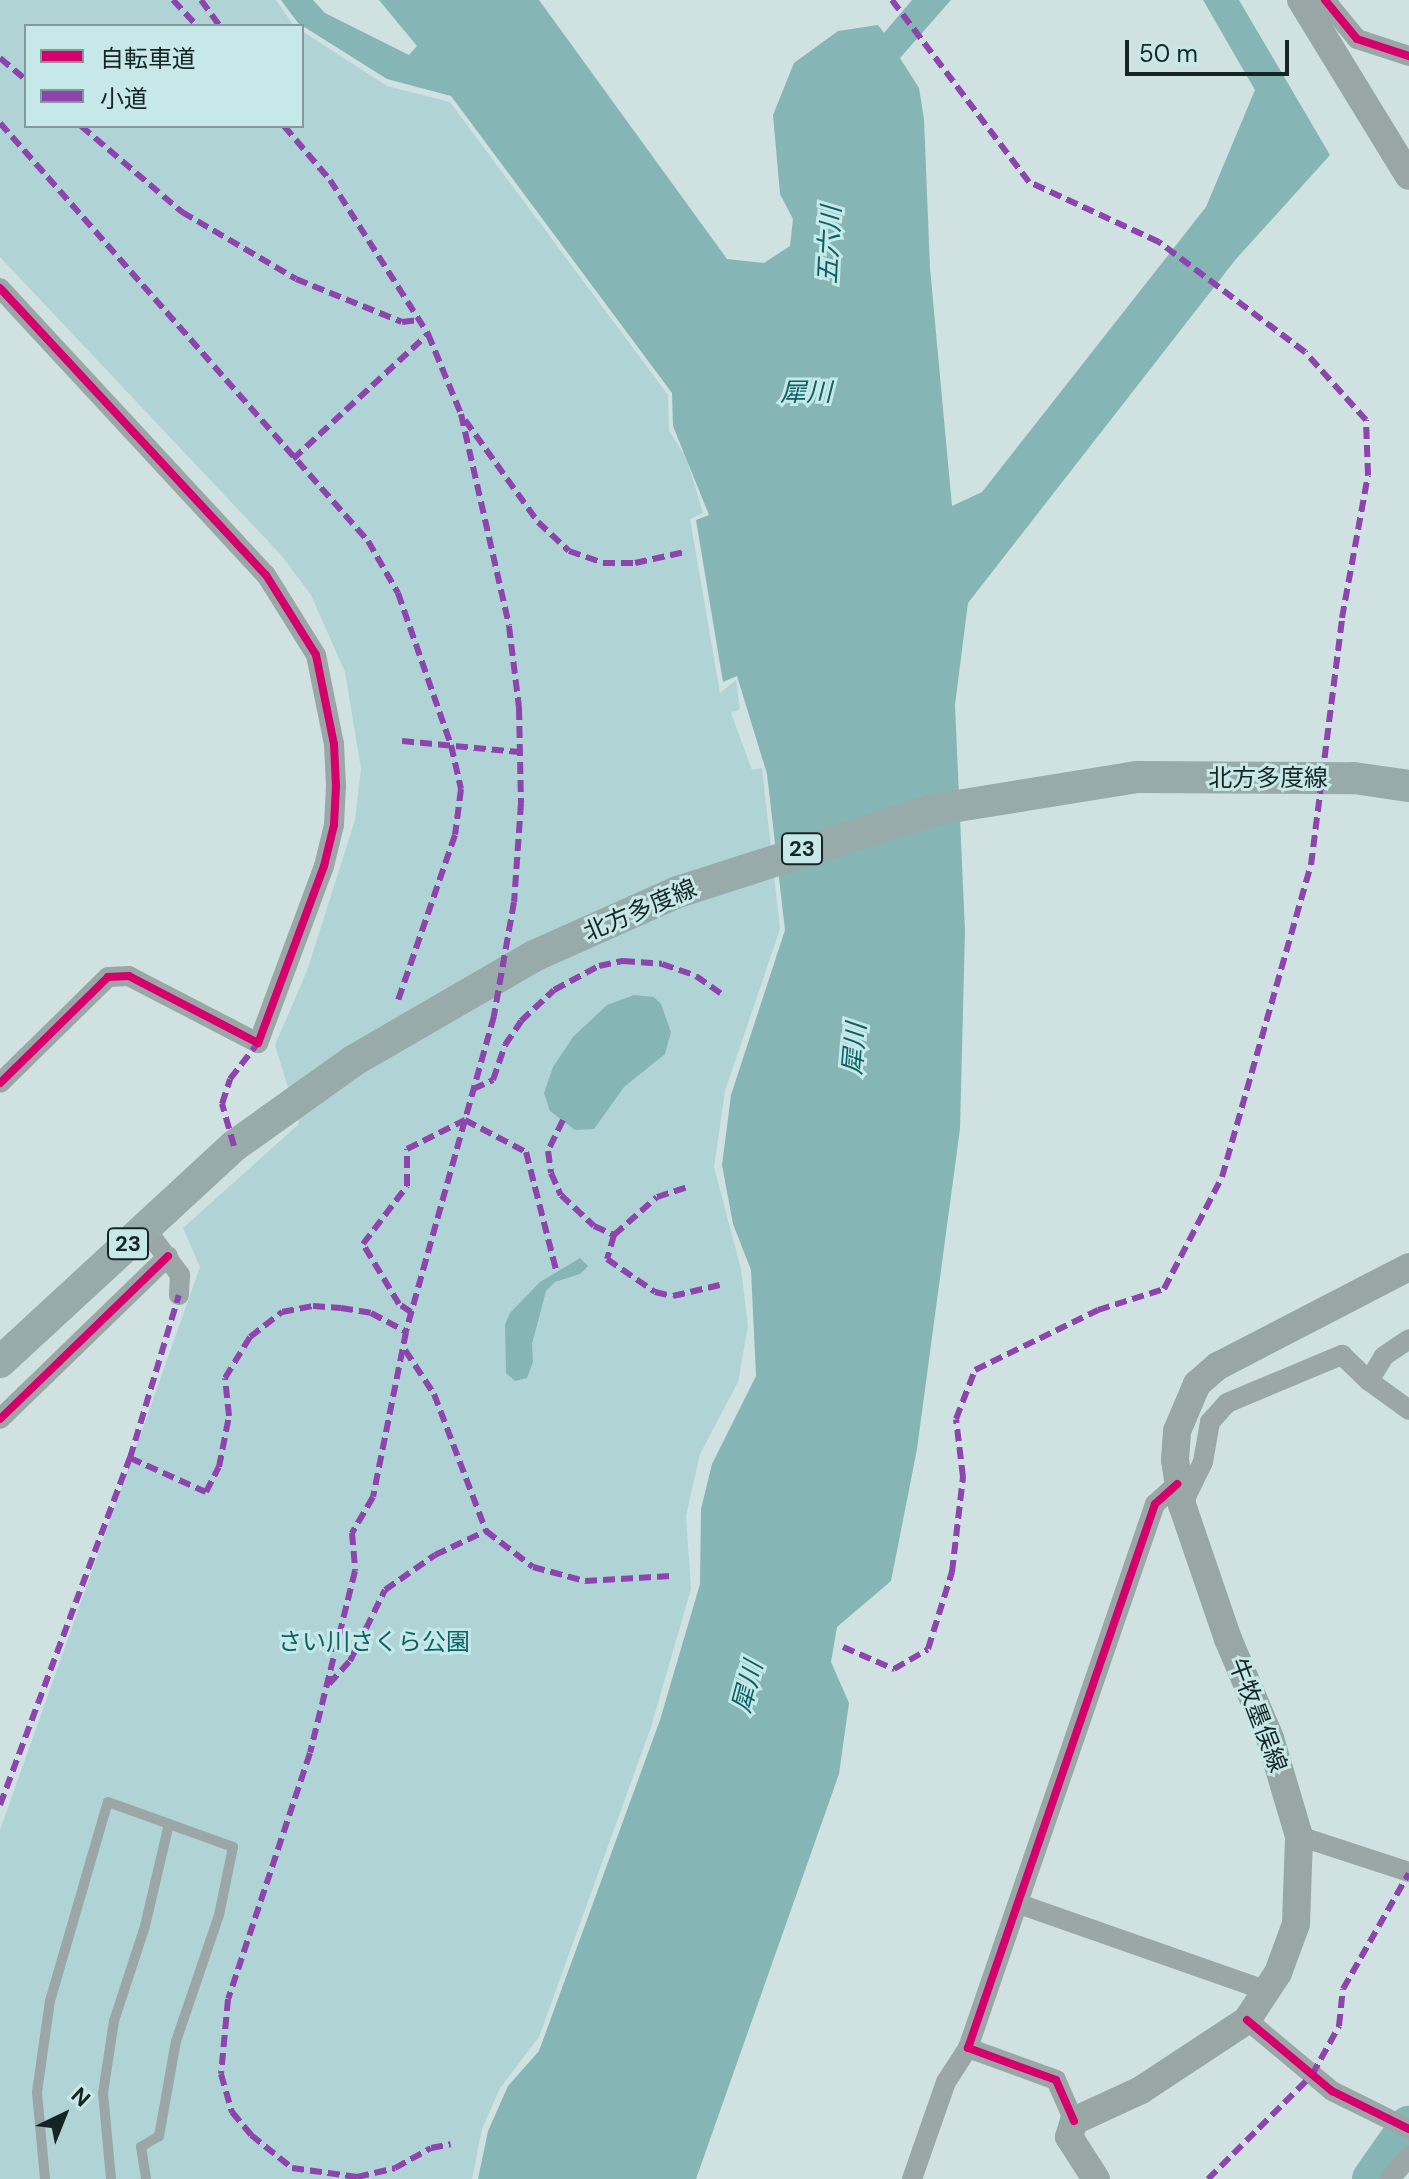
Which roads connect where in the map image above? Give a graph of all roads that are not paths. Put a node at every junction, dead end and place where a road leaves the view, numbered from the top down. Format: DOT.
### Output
graph roads {
  1 [pos="1301,0"];
  2 [pos="1325,0"];
  3 [pos="1409,56"];
  4 [pos="1409,176"];
  5 [pos="0,288"];
  6 [pos="1409,786"];
  7 [pos="0,1083"];
  8 [pos="145,1228"];
  9 [pos="168,1256"];
  10 [pos="1409,1267"];
  11 [pos="179,1295"];
  12 [pos="1409,1339"];
  13 [pos="0,1362"];
  14 [pos="1369,1381"];
  15 [pos="1409,1410"];
  16 [pos="0,1419"];
  17 [pos="1180,1494"];
  18 [pos="169,1824"];
  19 [pos="1299,1836"];
  20 [pos="1409,1872"];
  21 [pos="1019,1904"];
  22 [pos="1268,1991"];
  23 [pos="1247,2020"];
  24 [pos="968,2048"];
  25 [pos="1074,2121"];
  26 [pos="1402,2124"];
  27 [pos="1409,2156"];
  28 [pos="45,2179"];
  29 [pos="111,2179"];
  30 [pos="146,2179"];
  31 [pos="912,2179"];
  32 [pos="1096,2179"];
  33 [pos="1390,2179"];
  1 -- 4 [label="main road"];
  2 -- 3 [label="street"];
  5 -- 7 [label="street"];
  6 -- 8 [label="main road, 北方多度線 / 23"];
  8 -- 9 [label="street"];
  8 -- 13 [label="main road, 北方多度線 / 23"];
  9 -- 11 [label="street"];
  9 -- 16 [label="street"];
  10 -- 17 [label="main road, 牛牧墨俣線"];
  12 -- 14 [label="street"];
  14 -- 15 [label="street"];
  14 -- 17 [label="street"];
  17 -- 19 [label="main road, 牛牧墨俣線"];
  17 -- 21 [label="street"];
  18 -- 28 [label="lane"];
  18 -- 29 [label="lane"];
  18 -- 30 [label="lane"];
  19 -- 20 [label="street"];
  19 -- 22 [label="main road, 牛牧墨俣線"];
  21 -- 22 [label="street"];
  21 -- 24 [label="street"];
  22 -- 23 [label="main road, 牛牧墨俣線"];
  23 -- 25 [label="main road, 牛牧墨俣線"];
  23 -- 26 [label="street"];
  24 -- 25 [label="street"];
  24 -- 31 [label="street"];
  25 -- 32 [label="main road"];
  27 -- 33 [label="street"];
}
